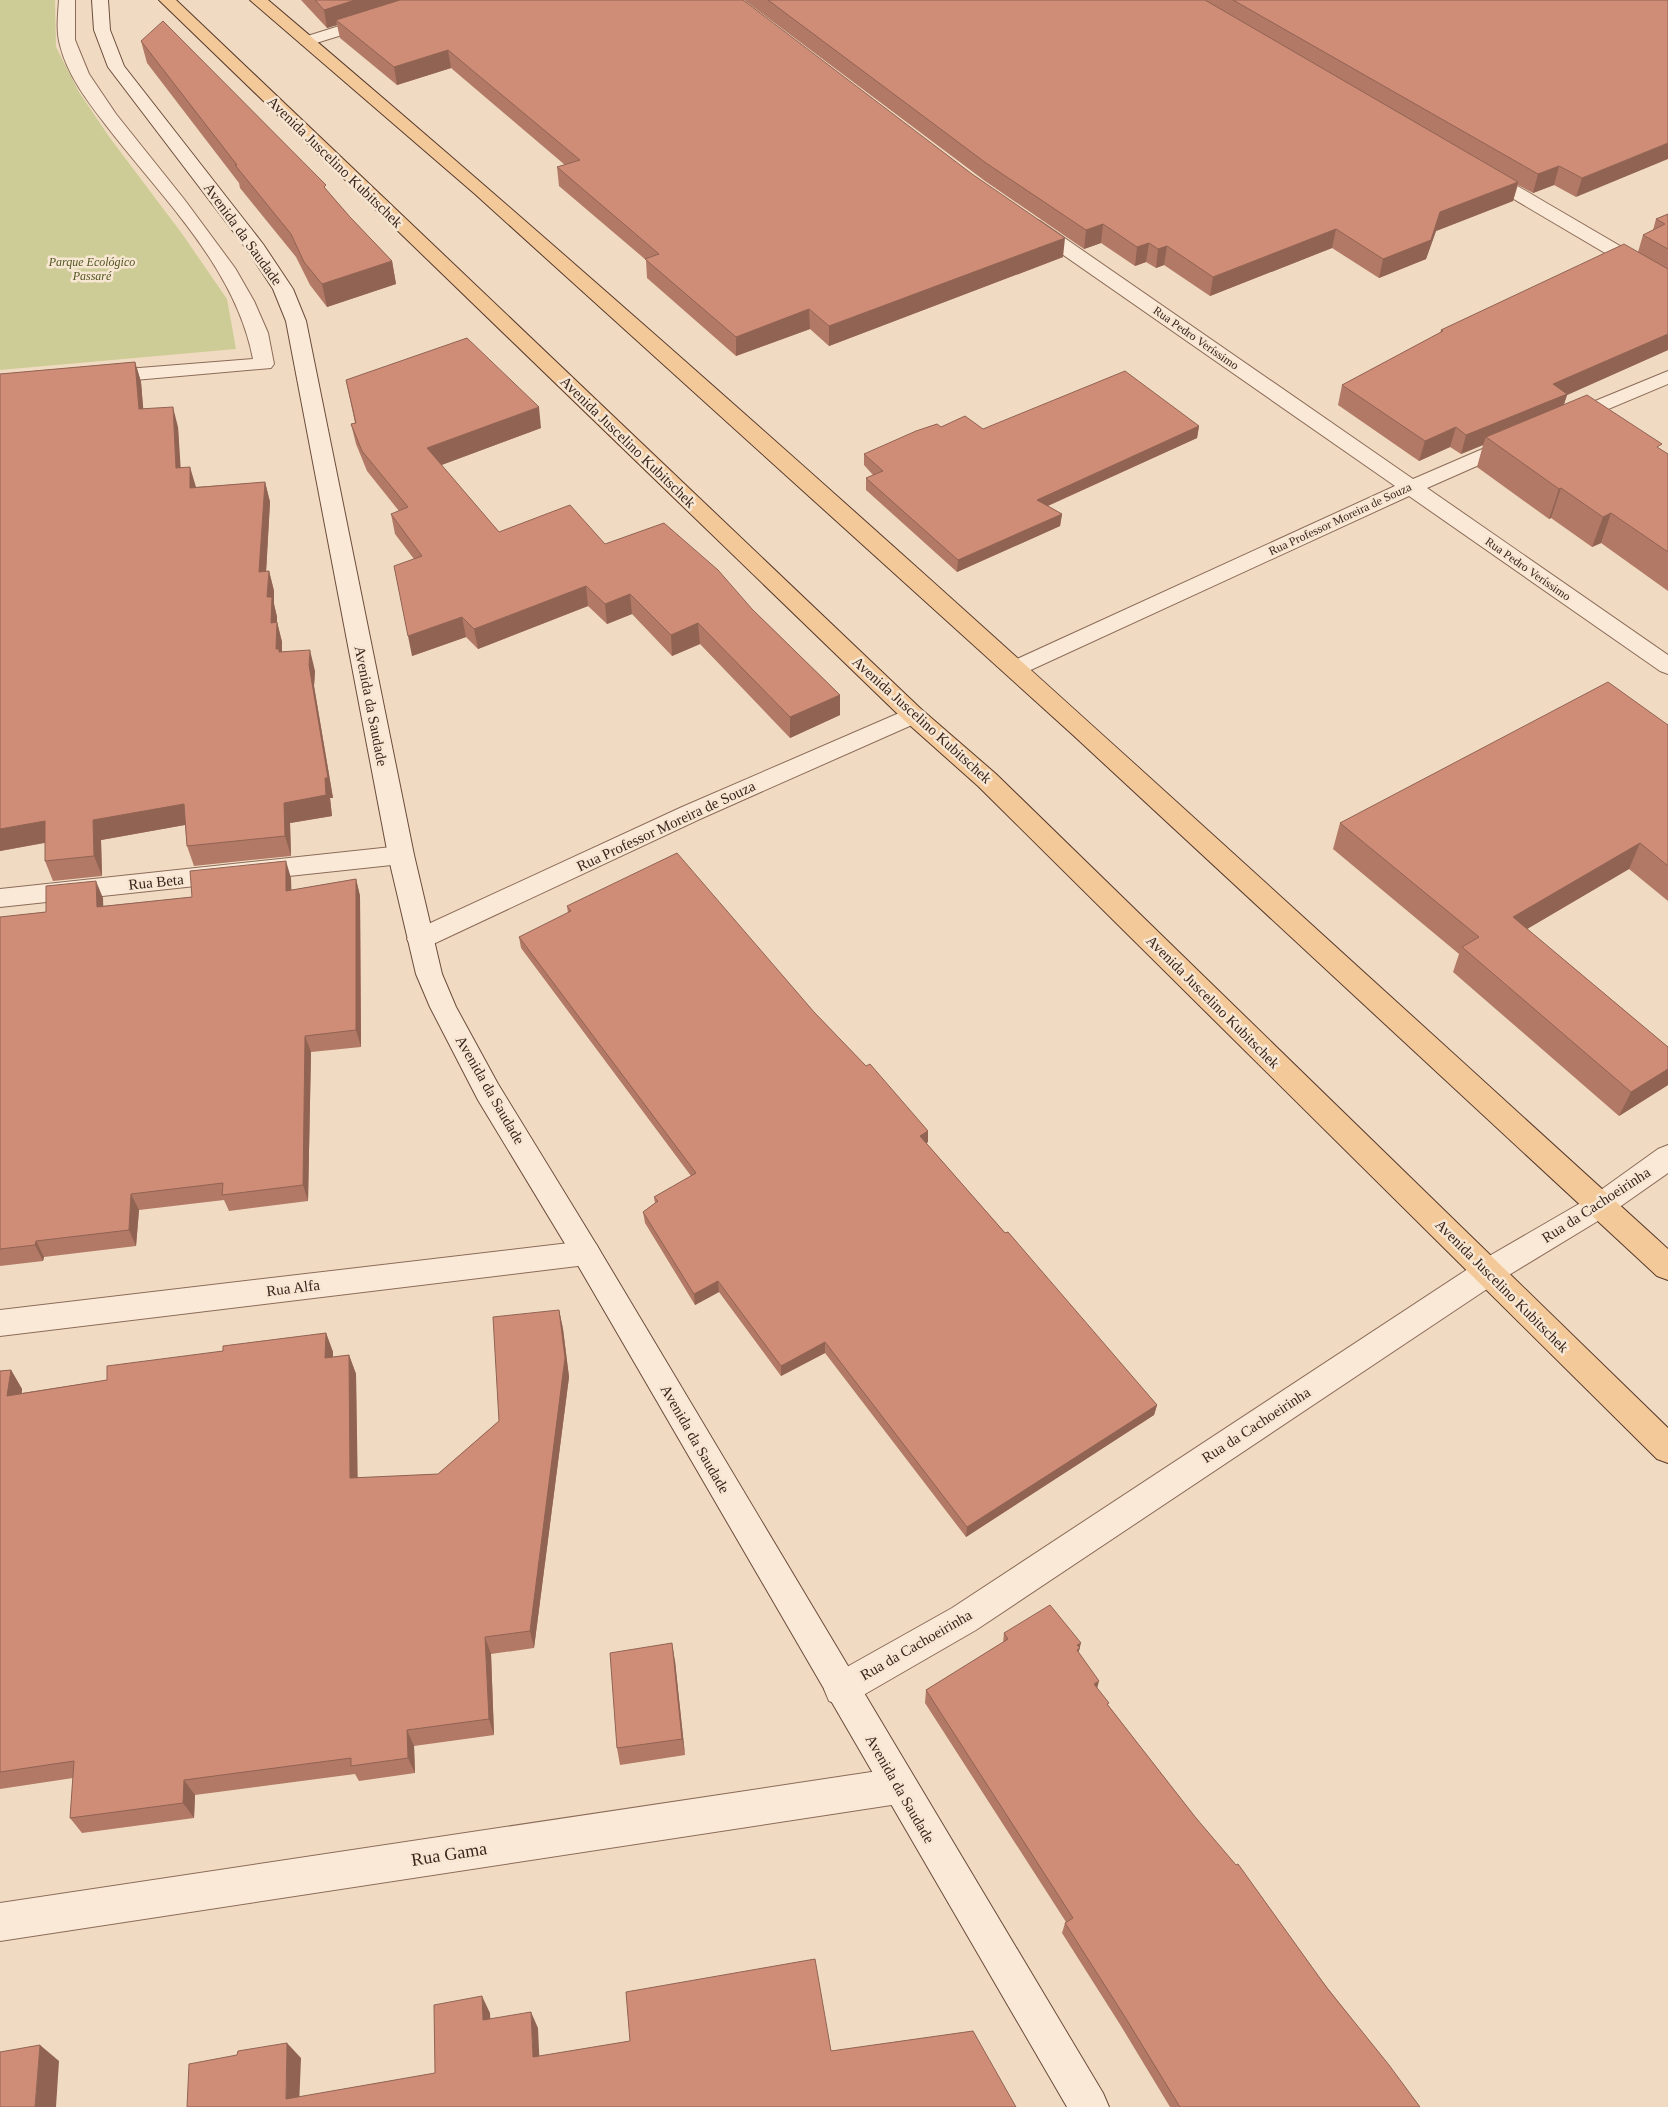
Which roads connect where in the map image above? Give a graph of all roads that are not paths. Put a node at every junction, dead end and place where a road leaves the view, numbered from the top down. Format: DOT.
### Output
graph roads {
  1 [pos="67,0"];
  2 [pos="100,0"];
  3 [pos="167,0"];
  4 [pos="439,0"];
  5 [pos="261,1"];
  6 [pos="307,41"];
  7 [pos="1468,166"];
  8 [pos="1019,215"];
  9 [pos="1668,282"];
  10 [pos="1668,377"];
  11 [pos="78,379"];
  12 [pos="1408,486"];
  13 [pos="1668,666"];
  14 [pos="1014,669"];
  15 [pos="913,714"];
  16 [pos="401,856"];
  17 [pos="0,898"];
  18 [pos="420,939"];
  19 [pos="1668,1157"];
  20 [pos="1601,1205"];
  21 [pos="586,1253"];
  22 [pos="1668,1267"];
  23 [pos="1488,1272"];
  24 [pos="0,1323"];
  25 [pos="1668,1449"];
  26 [pos="841,1688"];
  27 [pos="898,1786"];
  28 [pos="0,1922"];
  29 [pos="1088,2107"];
  1 -- 11 [label="street"];
  2 -- 16 [label="street, Avenida da Saudade"];
  3 -- 15 [label="main road, Avenida Juscelino Kubitschek"];
  4 -- 6 [label="street"];
  5 -- 6 [label="main road"];
  6 -- 14 [label="main road"];
  7 -- 9 [label="street"];
  8 -- 12 [label="street, Rua Pedro Veríssimo"];
  10 -- 12 [label="street, Rua Professor Moreira de Souza"];
  12 -- 13 [label="street, Rua Pedro Veríssimo"];
  12 -- 14 [label="street, Rua Professor Moreira de Souza"];
  14 -- 20 [label="main road"];
  15 -- 18 [label="street, Rua Professor Moreira de Souza"];
  15 -- 23 [label="main road, Avenida Juscelino Kubitschek"];
  16 -- 17 [label="street, Rua Beta"];
  16 -- 18 [label="street, Avenida da Saudade"];
  18 -- 21 [label="street, Avenida da Saudade"];
  19 -- 20 [label="street, Rua da Cachoeirinha"];
  20 -- 22 [label="main road"];
  20 -- 23 [label="street, Rua da Cachoeirinha"];
  21 -- 24 [label="street, Rua Alfa"];
  21 -- 26 [label="street, Avenida da Saudade"];
  23 -- 25 [label="main road, Avenida Juscelino Kubitschek"];
  23 -- 26 [label="street, Rua da Cachoeirinha"];
  26 -- 27 [label="street, Avenida da Saudade"];
  27 -- 28 [label="street, Rua Gama"];
  27 -- 29 [label="street, Avenida da Saudade"];
}
